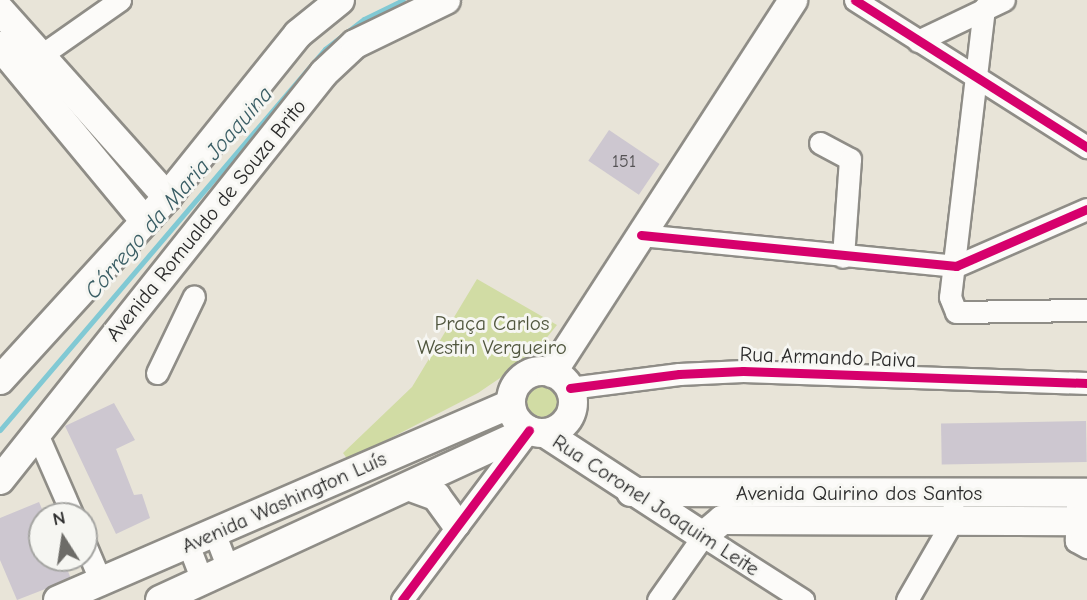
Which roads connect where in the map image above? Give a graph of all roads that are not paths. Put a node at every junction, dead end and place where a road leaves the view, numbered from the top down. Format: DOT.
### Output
graph roads {
  1 [pos="120,0"];
  2 [pos="340,0"];
  3 [pos="446,0"];
  4 [pos="793,0"];
  5 [pos="855,0"];
  6 [pos="994,4"];
  7 [pos="0,10"];
  8 [pos="918,41"];
  9 [pos="0,46"];
  10 [pos="29,65"];
  11 [pos="977,77"];
  12 [pos="820,143"];
  13 [pos="1087,147"];
  14 [pos="167,197"];
  15 [pos="1087,209"];
  16 [pos="145,221"];
  17 [pos="641,234"];
  18 [pos="843,257"];
  19 [pos="956,266"];
  20 [pos="194,296"];
  21 [pos="1087,310"];
  22 [pos="157,373"];
  23 [pos="0,380"];
  24 [pos="561,381"];
  25 [pos="1087,383"];
  26 [pos="510,404"];
  27 [pos="537,432"];
  28 [pos="38,436"];
  29 [pos="0,480"];
  30 [pos="411,487"];
  31 [pos="631,492"];
  32 [pos="67,502"];
  33 [pos="953,507"];
  34 [pos="1082,507"];
  35 [pos="456,524"];
  36 [pos="214,532"];
  37 [pos="702,536"];
  38 [pos="188,544"];
  39 [pos="1087,547"];
  40 [pos="228,569"];
  41 [pos="97,572"];
  42 [pos="202,581"];
  43 [pos="101,582"];
  44 [pos="58,600"];
  45 [pos="160,600"];
  46 [pos="402,600"];
  47 [pos="658,600"];
  48 [pos="803,600"];
  49 [pos="907,600"];
  1 -- 10 [label="street"];
  2 -- 14 [label="main road"];
  3 -- 28 [label="main road, Avenida Romualdo de Souza Brito"];
  4 -- 17 [label="main road"];
  5 -- 8 [label="street"];
  6 -- 8 [label="street"];
  6 -- 11 [label="street"];
  7 -- 10 [label="main road"];
  8 -- 11 [label="street"];
  9 -- 10 [label="main road"];
  10 -- 14 [label="main road"];
  10 -- 16 [label="main road"];
  11 -- 13 [label="street"];
  11 -- 19 [label="street"];
  12 -- 18 [label="street"];
  14 -- 16 [label="main road"];
  15 -- 19 [label="street"];
  16 -- 23 [label="main road"];
  17 -- 18 [label="street"];
  17 -- 24 [label="main road"];
  18 -- 19 [label="street"];
  19 -- 21 [label="street"];
  20 -- 22 [label="street"];
  24 -- 25 [label="street, Rua Armando Paiva"];
  24 -- 26 [label="main road"];
  24 -- 27 [label="main road"];
  26 -- 27 [label="main road"];
  26 -- 36 [label="main road, Avenida Washington Luís"];
  27 -- 30 [label="main road, Avenida Washington Luís"];
  27 -- 31 [label="main road, Rua Coronel Joaquim Leite"];
  27 -- 35 [label="street"];
  28 -- 29 [label="main road, Avenida Romualdo de Souza Brito"];
  28 -- 32 [label="street"];
  30 -- 35 [label="main road"];
  30 -- 40 [label="main road, Avenida Washington Luís"];
  31 -- 33 [label="main road, Avenida Quirino dos Santos"];
  31 -- 37 [label="main road, Rua Coronel Joaquim Leite"];
  33 -- 34 [label="main road, Avenida Quirino dos Santos"];
  33 -- 37 [label="main road, Avenida Quirino dos Santos"];
  33 -- 49 [label="street"];
  34 -- 39 [label="street"];
  35 -- 46 [label="street"];
  36 -- 38 [label="main road, Avenida Washington Luís"];
  36 -- 40 [label="street"];
  37 -- 47 [label="street"];
  37 -- 48 [label="street, Rua Coronel Joaquim Leite"];
  38 -- 42 [label="street"];
  38 -- 43 [label="main road, Avenida Washington Luís"];
  40 -- 42 [label="main road, Avenida Washington Luís"];
  41 -- 43 [label="street"];
  42 -- 45 [label="main road, Avenida Washington Luís"];
  43 -- 44 [label="main road, Avenida Washington Luís"];
}
